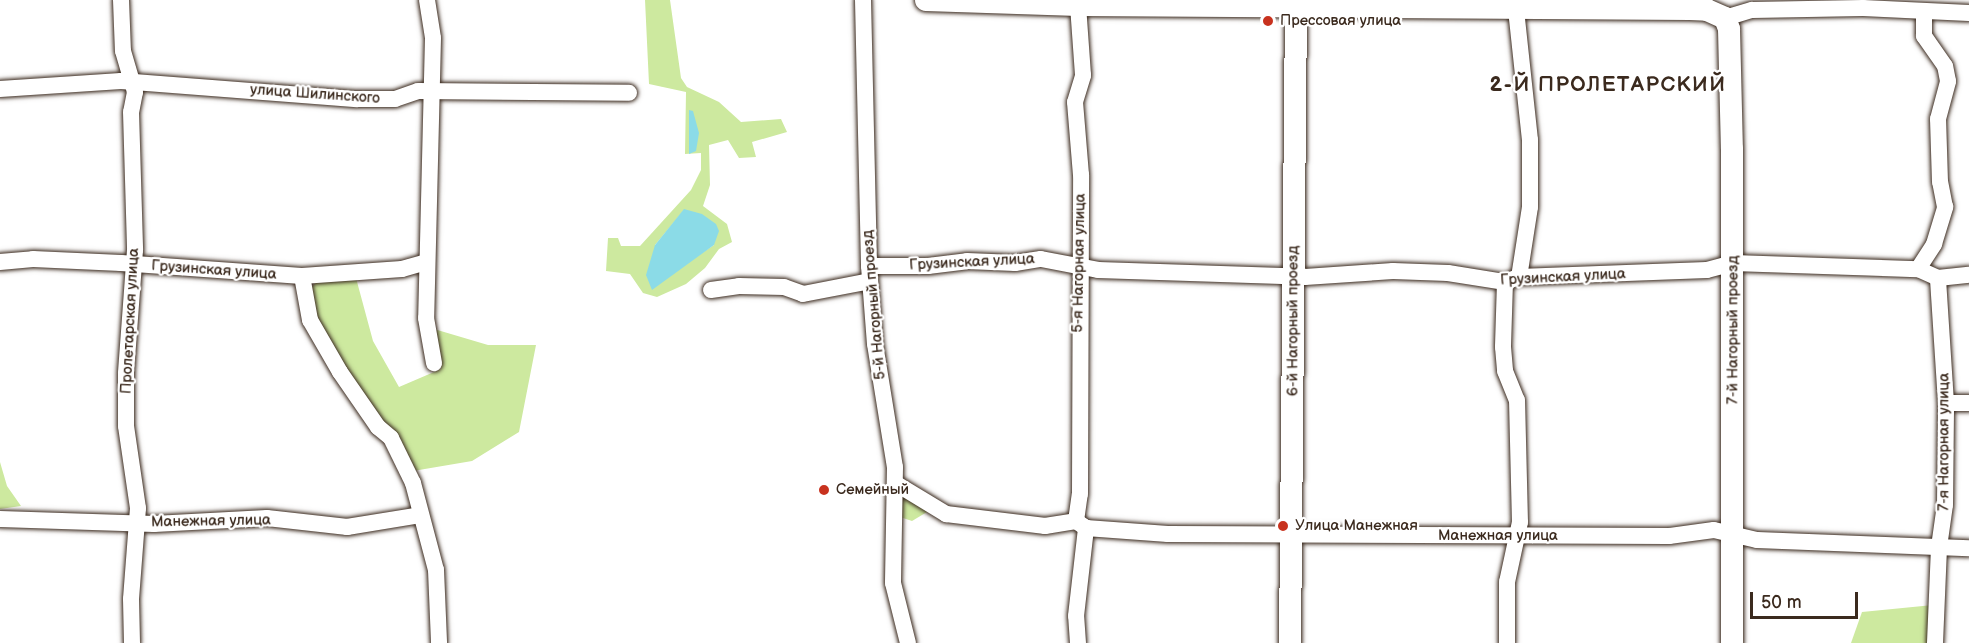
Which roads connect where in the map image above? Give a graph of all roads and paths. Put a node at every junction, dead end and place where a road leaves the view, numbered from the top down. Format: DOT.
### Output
graph roads {
  1 [pos="121,0"];
  2 [pos="427,0"];
  3 [pos="863,0"];
  4 [pos="926,0"];
  5 [pos="1296,3"];
  6 [pos="1515,3"];
  7 [pos="1078,5"];
  8 [pos="1934,8"];
  9 [pos="1735,10"];
  10 [pos="1969,13"];
  11 [pos="134,82"];
  12 [pos="0,89"];
  13 [pos="429,92"];
  14 [pos="630,93"];
  15 [pos="0,262"];
  16 [pos="427,262"];
  17 [pos="1733,263"];
  18 [pos="134,264"];
  19 [pos="1079,265"];
  20 [pos="1918,269"];
  21 [pos="869,274"];
  22 [pos="1294,275"];
  23 [pos="1969,275"];
  24 [pos="302,276"];
  25 [pos="1938,278"];
  26 [pos="1512,279"];
  27 [pos="711,290"];
  28 [pos="434,363"];
  29 [pos="1946,403"];
  30 [pos="1969,404"];
  31 [pos="895,483"];
  32 [pos="420,515"];
  33 [pos="0,519"];
  34 [pos="138,522"];
  35 [pos="1081,524"];
  36 [pos="1732,535"];
  37 [pos="1292,536"];
  38 [pos="1518,537"];
  39 [pos="1939,547"];
  40 [pos="1969,548"];
  41 [pos="132,643"];
  42 [pos="440,643"];
  43 [pos="909,643"];
  44 [pos="1078,643"];
  45 [pos="1290,643"];
  46 [pos="1507,643"];
  47 [pos="1732,643"];
  48 [pos="1935,643"];
  1 -- 11 [label="street, Пролетарская улица"];
  2 -- 13 [label="street"];
  3 -- 21 [label="street, 5-й Нагорный проезд"];
  4 -- 7 [label="street"];
  5 -- 6 [label="street"];
  5 -- 7 [label="street"];
  5 -- 22 [label="street, 6-й Нагорный проезд"];
  6 -- 9 [label="street"];
  6 -- 26 [label="street"];
  7 -- 19 [label="street, 5-я Нагорная улица"];
  8 -- 9 [label="street"];
  8 -- 10 [label="street"];
  8 -- 20 [label="street"];
  9 -- 17 [label="street, 7-й Нагорный проезд"];
  11 -- 12 [label="street, улица Шилинского"];
  11 -- 13 [label="street, улица Шилинского"];
  11 -- 18 [label="street, Пролетарская улица"];
  13 -- 14 [label="street, улица Шилинского"];
  13 -- 16 [label="street"];
  15 -- 18 [label="street, Грузинская улица"];
  16 -- 24 [label="street, Грузинская улица"];
  16 -- 28 [label="street"];
  17 -- 20 [label="street, Грузинская улица"];
  17 -- 26 [label="street, Грузинская улица"];
  17 -- 36 [label="street, 7-й Нагорный проезд"];
  18 -- 24 [label="street, Грузинская улица"];
  18 -- 34 [label="street, Пролетарская улица"];
  19 -- 21 [label="street, Грузинская улица"];
  19 -- 22 [label="street, Грузинская улица"];
  19 -- 35 [label="street, 5-я Нагорная улица"];
  20 -- 25 [label="street, Грузинская улица"];
  21 -- 27 [label="street, Грузинская улица"];
  21 -- 31 [label="street, 5-й Нагорный проезд"];
  22 -- 26 [label="street, Грузинская улица"];
  22 -- 37 [label="street, 6-й Нагорный проезд"];
  23 -- 25 [label="street, Грузинская улица"];
  24 -- 32 [label="street"];
  25 -- 29 [label="street, 7-я Нагорная улица"];
  26 -- 38 [label="street"];
  29 -- 30 [label="street"];
  29 -- 39 [label="street, 7-я Нагорная улица"];
  31 -- 35 [label="street, Манежная улица"];
  31 -- 43 [label="street, 5-й Нагорный проезд"];
  32 -- 34 [label="street, Манежная улица"];
  32 -- 42 [label="street"];
  33 -- 34 [label="street, Манежная улица"];
  34 -- 41 [label="street, Пролетарская улица"];
  35 -- 37 [label="street, Манежная улица"];
  35 -- 44 [label="street, 5-я Нагорная улица"];
  36 -- 38 [label="street, Манежная улица"];
  36 -- 39 [label="street, Манежная улица"];
  36 -- 47 [label="street, 7-й Нагорный проезд"];
  37 -- 38 [label="street, Манежная улица"];
  37 -- 45 [label="street, 6-й Нагорный проезд"];
  38 -- 46 [label="street"];
  39 -- 40 [label="street, Манежная улица"];
  39 -- 48 [label="street, 7-я Нагорная улица"];
}
